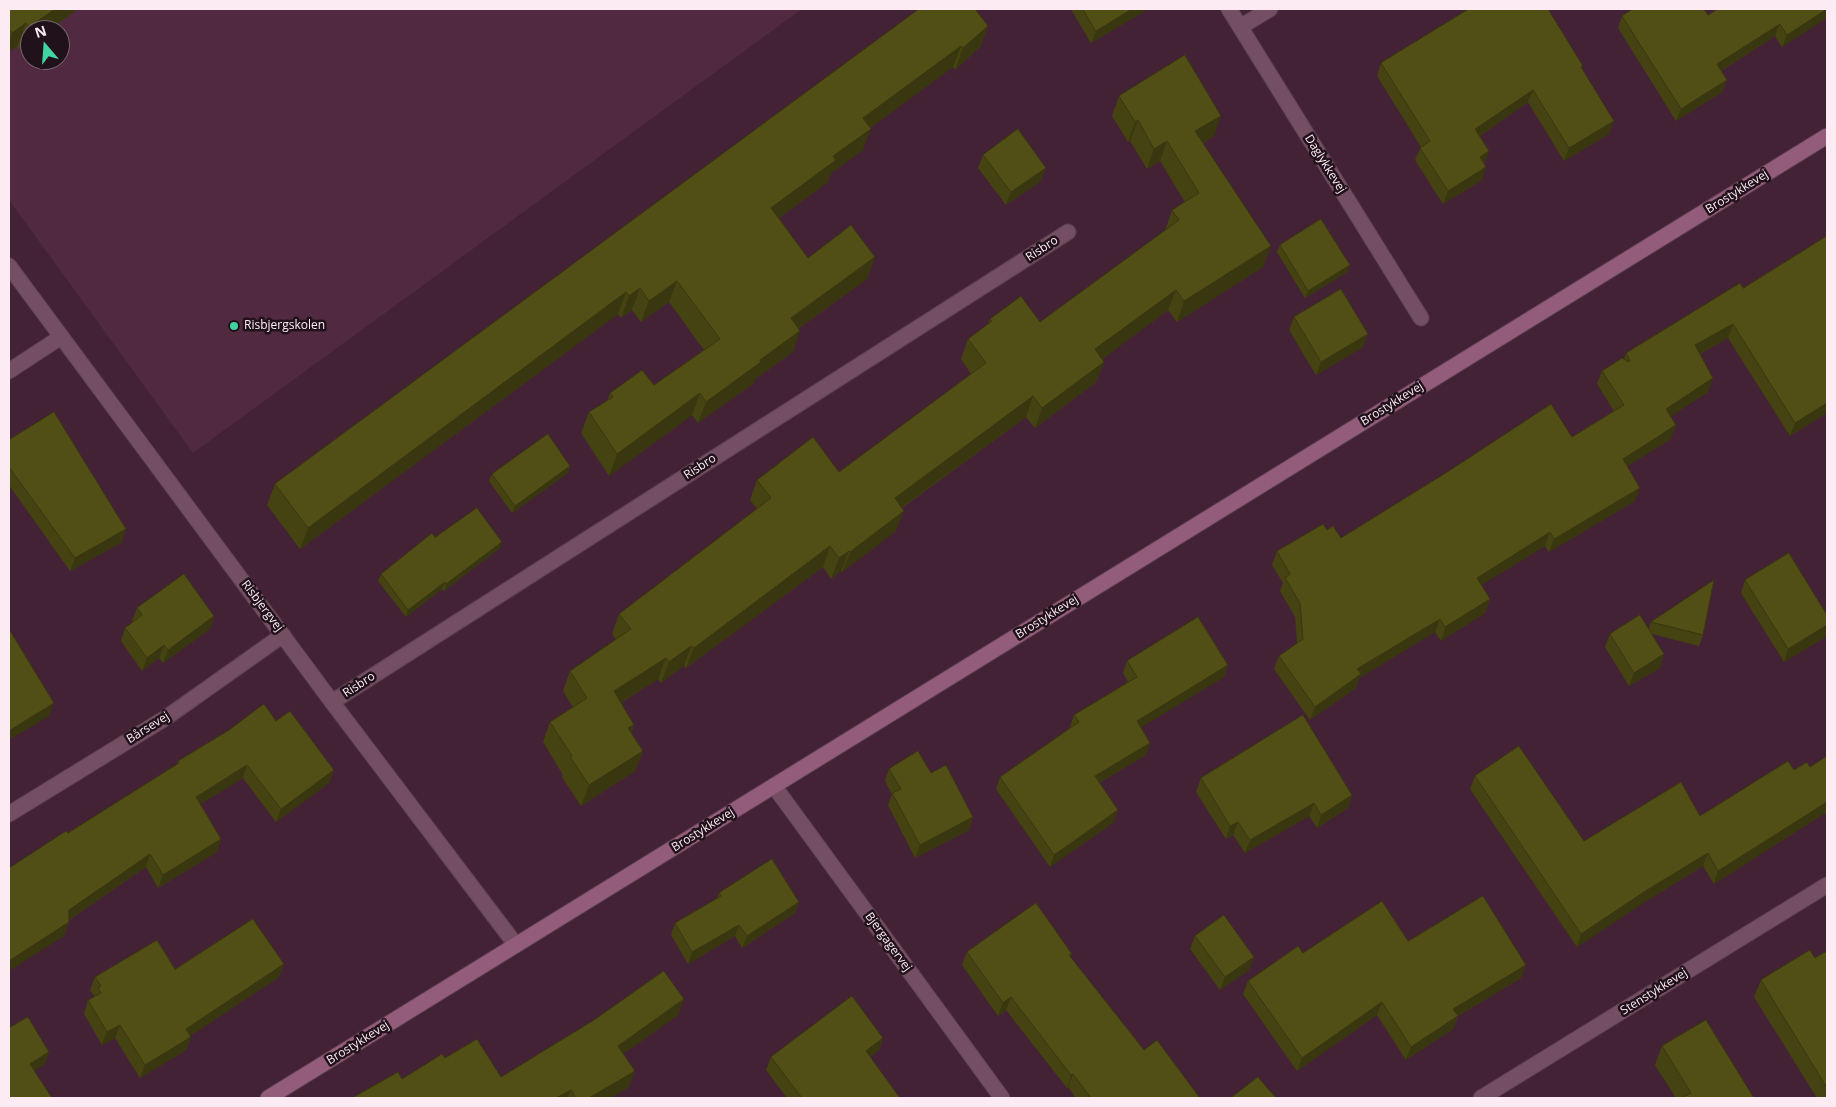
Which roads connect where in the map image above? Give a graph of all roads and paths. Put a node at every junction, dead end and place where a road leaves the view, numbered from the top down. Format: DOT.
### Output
graph roads {
  1 [pos="1229,9"];
  2 [pos="1270,9"];
  3 [pos="1240,27"];
  4 [pos="1827,136"];
  5 [pos="1068,232"];
  6 [pos="9,266"];
  7 [pos="1421,318"];
  8 [pos="62,337"];
  9 [pos="9,371"];
  10 [pos="283,635"];
  11 [pos="332,702"];
  12 [pos="774,786"];
  13 [pos="9,814"];
  14 [pos="1827,885"];
  15 [pos="516,945"];
  16 [pos="268,1098"];
  17 [pos="1002,1098"];
  18 [pos="1481,1098"];
  1 -- 3 [label="street, Daglykkevej"];
  2 -- 3 [label="street"];
  3 -- 7 [label="street, Daglykkevej"];
  4 -- 12 [label="street, Brostykkevej"];
  5 -- 11 [label="street, Risbro"];
  6 -- 8 [label="street, Risbjergvej"];
  8 -- 9 [label="street"];
  8 -- 10 [label="street, Risbjergvej"];
  10 -- 11 [label="street, Risbjergvej"];
  10 -- 13 [label="street, Bårsevej"];
  11 -- 15 [label="street, Risbjergvej"];
  12 -- 15 [label="street, Brostykkevej"];
  12 -- 17 [label="street, Bjergagervej"];
  14 -- 18 [label="street, Stenstykkevej"];
  15 -- 16 [label="street, Brostykkevej"];
}
